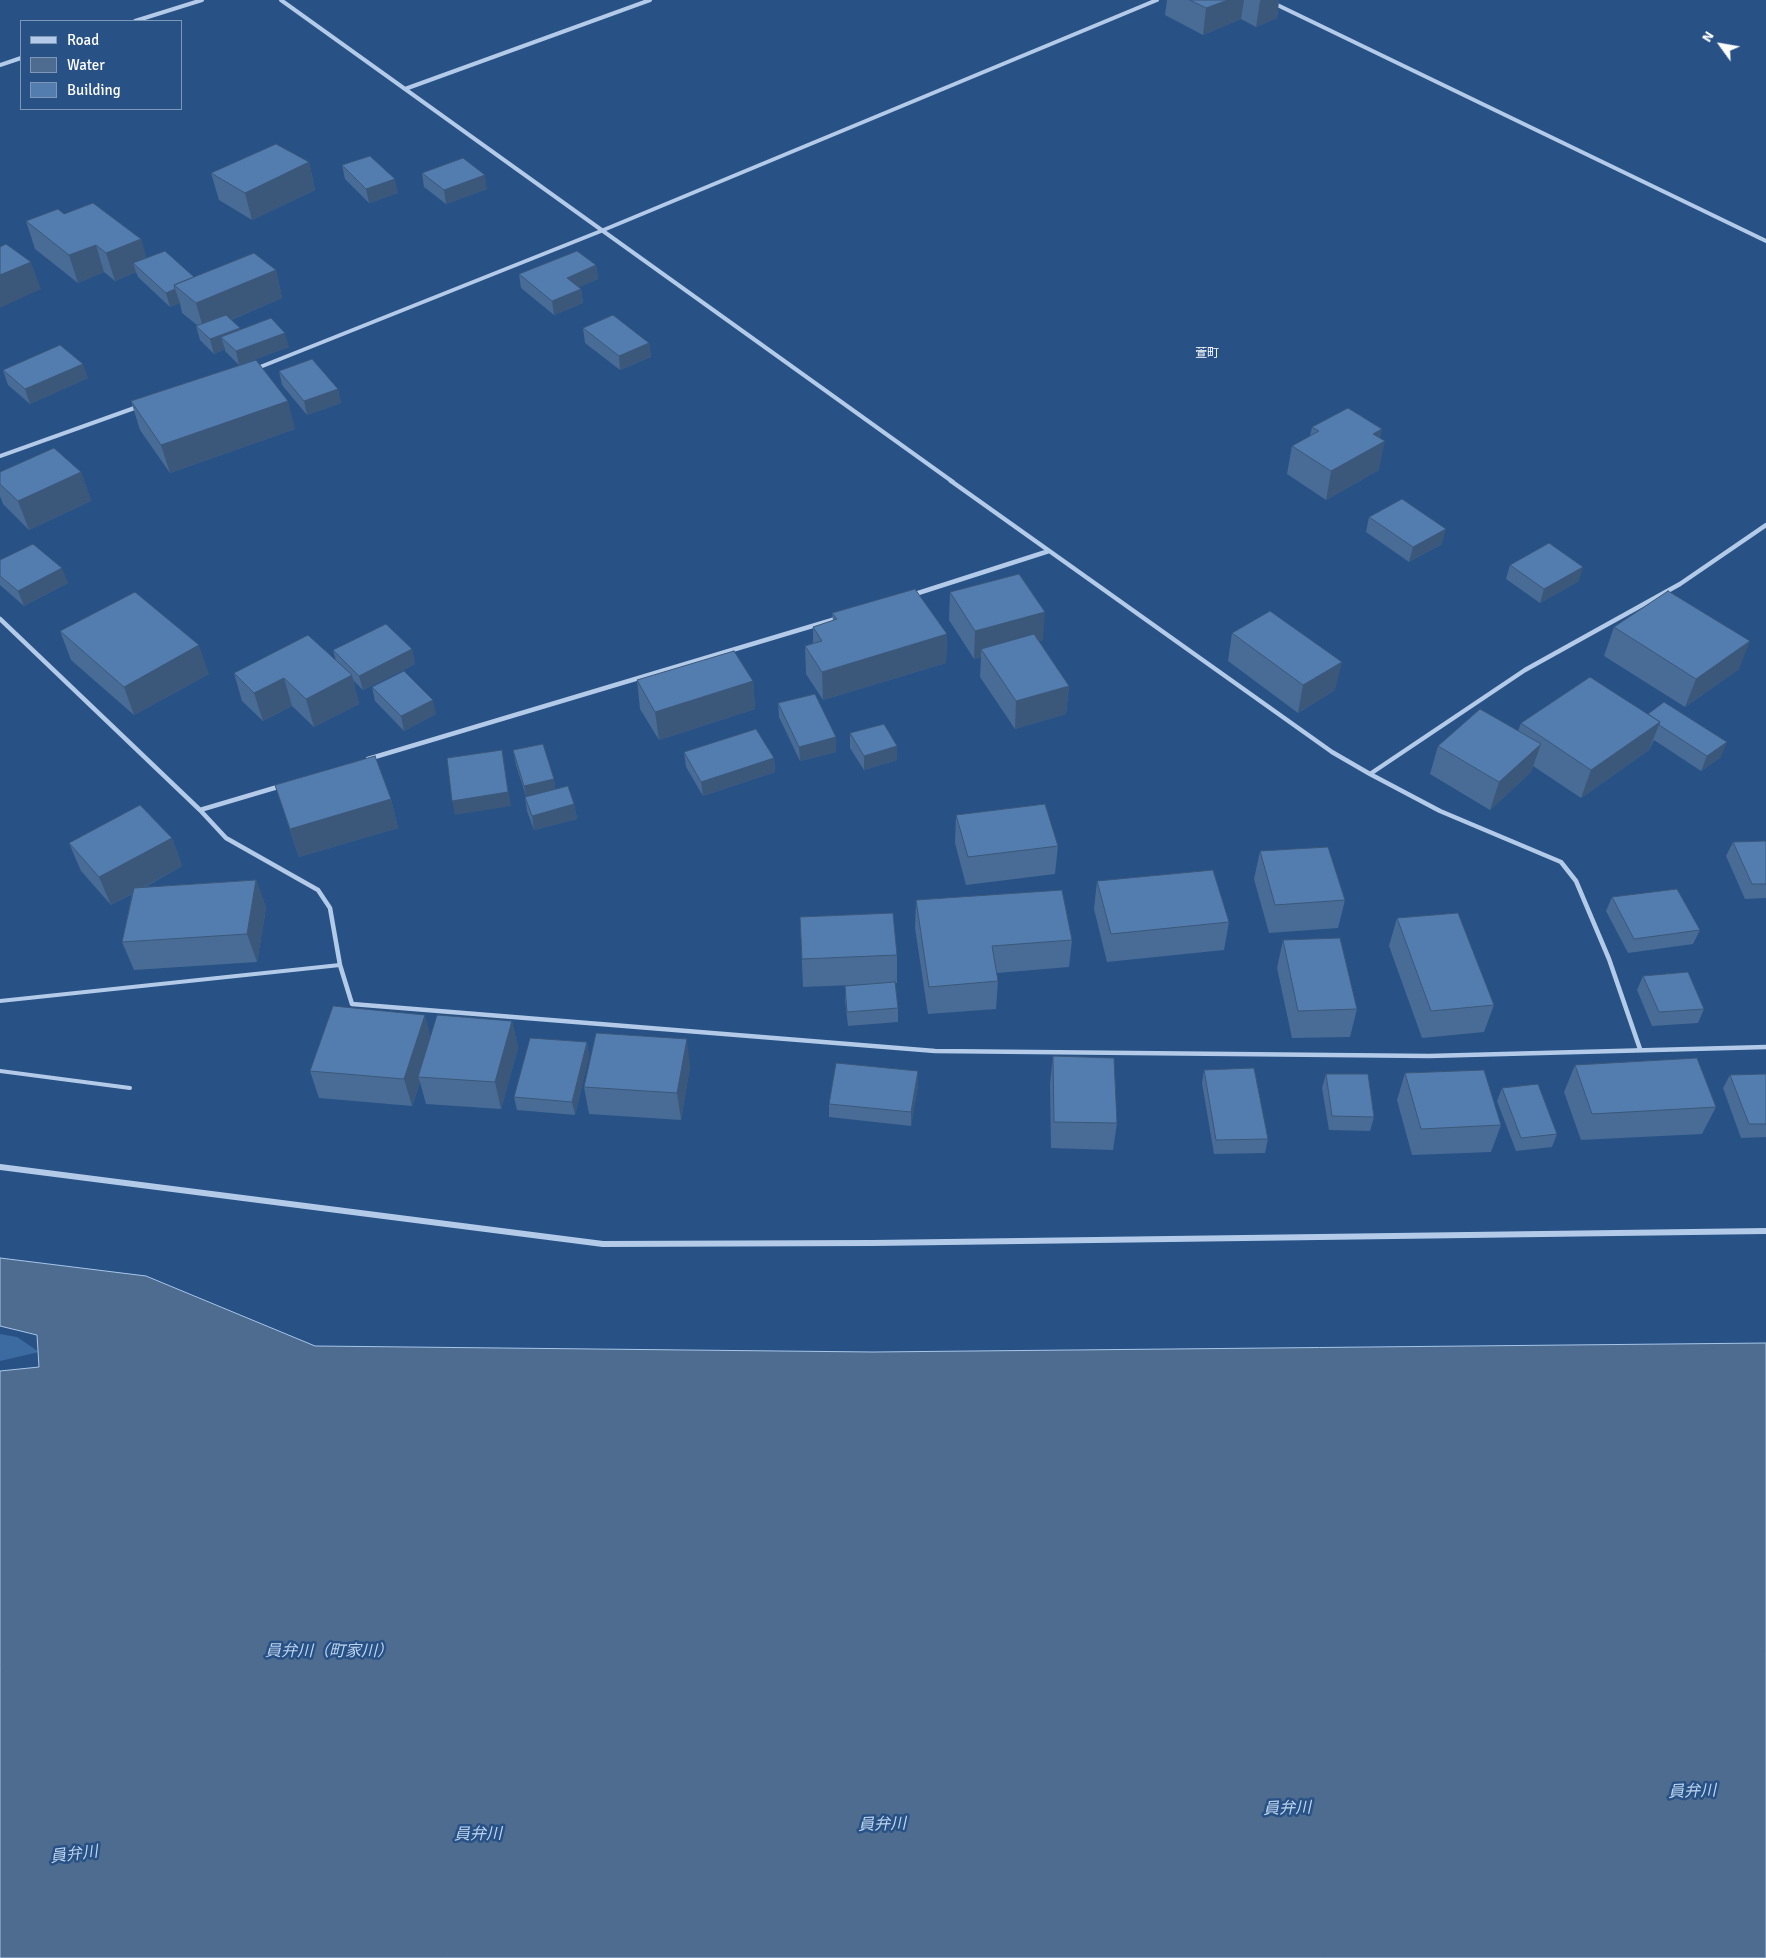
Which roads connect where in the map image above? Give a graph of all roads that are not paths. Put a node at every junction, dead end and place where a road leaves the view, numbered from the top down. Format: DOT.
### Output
graph roads {
  1 [pos="202,0"];
  2 [pos="281,0"];
  3 [pos="650,0"];
  4 [pos="1157,0"];
  5 [pos="1267,0"];
  6 [pos="139,20"];
  7 [pos="20,58"];
  8 [pos="0,65"];
  9 [pos="405,89"];
  10 [pos="602,231"];
  11 [pos="1766,241"];
  12 [pos="254,370"];
  13 [pos="144,405"];
  14 [pos="0,456"];
  15 [pos="1766,525"];
  16 [pos="1049,551"];
  17 [pos="906,596"];
  18 [pos="849,615"];
  19 [pos="0,620"];
  20 [pos="363,761"];
  21 [pos="1370,774"];
  22 [pos="286,784"];
  23 [pos="200,810"];
  24 [pos="340,966"];
  25 [pos="0,1001"];
  26 [pos="1766,1047"];
  27 [pos="1640,1049"];
  28 [pos="0,1071"];
  29 [pos="130,1088"];
  30 [pos="0,1168"];
  31 [pos="1766,1231"];
  1 -- 6 [label="street"];
  2 -- 9 [label="street"];
  3 -- 9 [label="street"];
  4 -- 10 [label="street"];
  5 -- 11 [label="street"];
  7 -- 8 [label="street"];
  9 -- 10 [label="street"];
  10 -- 12 [label="street"];
  10 -- 16 [label="street"];
  13 -- 14 [label="street"];
  15 -- 21 [label="street"];
  16 -- 17 [label="street"];
  16 -- 21 [label="street"];
  18 -- 20 [label="street"];
  19 -- 23 [label="street"];
  21 -- 27 [label="street"];
  22 -- 23 [label="street"];
  23 -- 24 [label="street"];
  24 -- 25 [label="lane"];
  24 -- 27 [label="street"];
  26 -- 27 [label="street"];
  28 -- 29 [label="lane"];
  30 -- 31 [label="street"];
}
